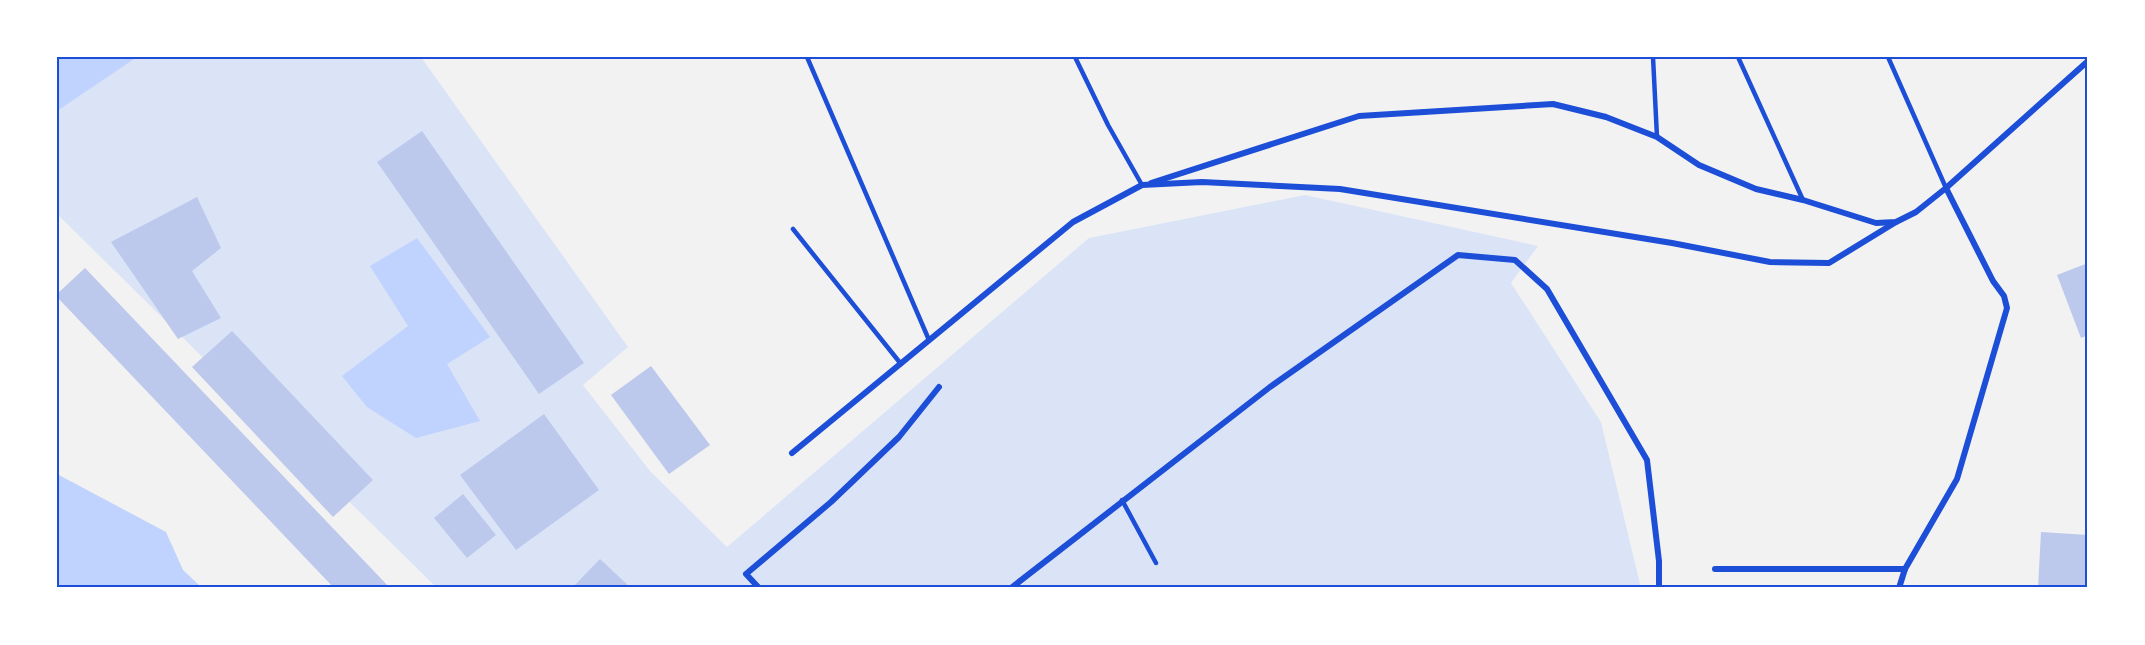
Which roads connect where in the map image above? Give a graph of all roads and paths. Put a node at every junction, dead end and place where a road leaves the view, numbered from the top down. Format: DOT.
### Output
graph roads {
  1 [pos="807,57"];
  2 [pos="1075,57"];
  3 [pos="1653,57"];
  4 [pos="1738,57"];
  5 [pos="1888,57"];
  6 [pos="2088,61"];
  7 [pos="1657,137"];
  8 [pos="1142,186"];
  9 [pos="1947,188"];
  10 [pos="1803,200"];
  11 [pos="1896,222"];
  12 [pos="793,229"];
  13 [pos="929,340"];
  14 [pos="901,364"];
  15 [pos="939,387"];
  16 [pos="792,453"];
  17 [pos="1122,500"];
  18 [pos="1156,563"];
  19 [pos="1715,569"];
  20 [pos="1905,569"];
  21 [pos="759,588"];
  22 [pos="1011,588"];
  23 [pos="1659,588"];
  24 [pos="1899,588"];
  1 -- 13 [label="lane"];
  2 -- 8 [label="lane"];
  3 -- 7 [label="lane"];
  4 -- 10 [label="lane"];
  5 -- 9 [label="lane"];
  6 -- 9 [label="street"];
  7 -- 8 [label="street"];
  7 -- 10 [label="street"];
  8 -- 11 [label="street"];
  8 -- 13 [label="street"];
  9 -- 11 [label="street"];
  9 -- 20 [label="street"];
  10 -- 11 [label="street"];
  12 -- 14 [label="lane"];
  13 -- 14 [label="street"];
  14 -- 16 [label="street"];
  15 -- 21 [label="street"];
  17 -- 18 [label="lane"];
  17 -- 22 [label="street"];
  17 -- 23 [label="street"];
  19 -- 20 [label="street"];
  20 -- 24 [label="street"];
}
